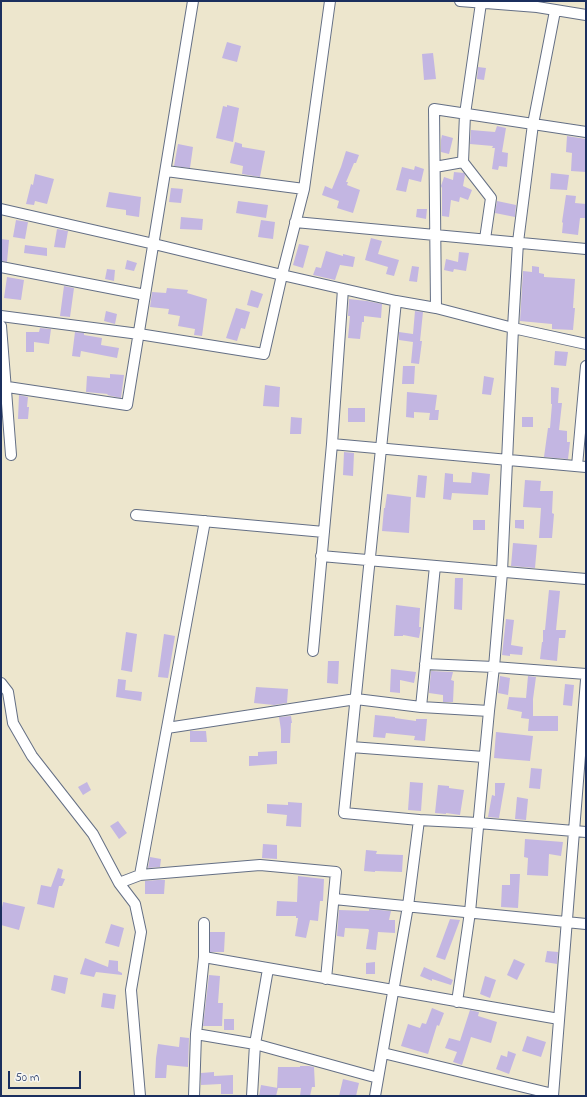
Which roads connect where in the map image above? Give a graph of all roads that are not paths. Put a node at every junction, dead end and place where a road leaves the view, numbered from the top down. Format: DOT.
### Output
graph roads {
  1 [pos="193,1"];
  2 [pos="330,1"];
  3 [pos="460,1"];
  4 [pos="481,3"];
  5 [pos="538,4"];
  6 [pos="555,11"];
  7 [pos="586,15"];
  8 [pos="465,114"];
  9 [pos="533,124"];
  10 [pos="586,132"];
  11 [pos="463,162"];
  12 [pos="435,167"];
  13 [pos="166,171"];
  14 [pos="304,189"];
  15 [pos="1,209"];
  16 [pos="295,222"];
  17 [pos="435,235"];
  18 [pos="484,239"];
  19 [pos="518,242"];
  20 [pos="154,244"];
  21 [pos="586,249"];
  22 [pos="1,267"];
  23 [pos="282,275"];
  24 [pos="343,289"];
  25 [pos="145,296"];
  26 [pos="396,301"];
  27 [pos="436,308"];
  28 [pos="1,316"];
  29 [pos="1,326"];
  30 [pos="513,328"];
  31 [pos="139,334"];
  32 [pos="586,344"];
  33 [pos="586,366"];
  34 [pos="3,386"];
  35 [pos="332,444"];
  36 [pos="381,448"];
  37 [pos="11,455"];
  38 [pos="507,460"];
  39 [pos="581,466"];
  40 [pos="136,515"];
  41 [pos="205,521"];
  42 [pos="324,532"];
  43 [pos="322,556"];
  44 [pos="370,561"];
  45 [pos="435,566"];
  46 [pos="502,572"];
  47 [pos="586,579"];
  48 [pos="313,651"];
  49 [pos="426,664"];
  50 [pos="494,667"];
  51 [pos="586,674"];
  52 [pos="586,680"];
  53 [pos="1,683"];
  54 [pos="356,699"];
  55 [pos="421,707"];
  56 [pos="489,711"];
  57 [pos="167,728"];
  58 [pos="351,747"];
  59 [pos="484,757"];
  60 [pos="420,820"];
  61 [pos="478,823"];
  62 [pos="574,831"];
  63 [pos="586,832"];
  64 [pos="140,875"];
  65 [pos="119,882"];
  66 [pos="334,899"];
  67 [pos="408,906"];
  68 [pos="470,912"];
  69 [pos="567,922"];
  70 [pos="204,923"];
  71 [pos="586,924"];
  72 [pos="204,958"];
  73 [pos="268,969"];
  74 [pos="326,979"];
  75 [pos="393,990"];
  76 [pos="457,1002"];
  77 [pos="559,1020"];
  78 [pos="196,1034"];
  79 [pos="255,1044"];
  80 [pos="383,1053"];
  81 [pos="378,1078"];
  82 [pos="553,1095"];
  83 [pos="140,1096"];
  84 [pos="194,1096"];
  85 [pos="252,1096"];
  86 [pos="375,1096"];
  1 -- 13 [label="street"];
  2 -- 14 [label="street"];
  3 -- 4 [label="street"];
  4 -- 5 [label="street"];
  4 -- 8 [label="street"];
  5 -- 6 [label="street"];
  6 -- 7 [label="street"];
  6 -- 9 [label="street"];
  8 -- 9 [label="street"];
  8 -- 11 [label="street"];
  8 -- 12 [label="street"];
  9 -- 10 [label="street"];
  9 -- 19 [label="street"];
  11 -- 12 [label="street"];
  11 -- 18 [label="street"];
  12 -- 17 [label="street"];
  13 -- 14 [label="street"];
  13 -- 20 [label="street"];
  14 -- 16 [label="street"];
  15 -- 20 [label="street"];
  16 -- 17 [label="street"];
  16 -- 23 [label="street"];
  17 -- 18 [label="street"];
  17 -- 27 [label="street"];
  18 -- 19 [label="street"];
  19 -- 21 [label="street"];
  19 -- 30 [label="street"];
  20 -- 23 [label="street"];
  20 -- 25 [label="street"];
  22 -- 25 [label="street"];
  23 -- 24 [label="street"];
  23 -- 31 [label="street"];
  24 -- 26 [label="street"];
  24 -- 35 [label="street"];
  25 -- 31 [label="street"];
  26 -- 27 [label="street"];
  26 -- 36 [label="street"];
  27 -- 30 [label="street"];
  28 -- 31 [label="street"];
  29 -- 34 [label="street"];
  30 -- 32 [label="street"];
  30 -- 38 [label="street"];
  31 -- 34 [label="street"];
  33 -- 39 [label="street"];
  34 -- 37 [label="street"];
  35 -- 36 [label="street"];
  35 -- 42 [label="street"];
  36 -- 38 [label="street"];
  36 -- 44 [label="street"];
  38 -- 39 [label="street"];
  38 -- 46 [label="street"];
  40 -- 41 [label="street"];
  41 -- 42 [label="street"];
  41 -- 57 [label="street"];
  42 -- 43 [label="street"];
  43 -- 44 [label="street"];
  43 -- 48 [label="street"];
  44 -- 45 [label="street"];
  44 -- 54 [label="street"];
  45 -- 46 [label="street"];
  45 -- 49 [label="street"];
  46 -- 47 [label="street"];
  46 -- 50 [label="street"];
  49 -- 50 [label="street"];
  49 -- 55 [label="street"];
  50 -- 51 [label="street"];
  50 -- 56 [label="street"];
  52 -- 62 [label="street"];
  53 -- 65 [label="street"];
  54 -- 55 [label="street"];
  54 -- 57 [label="street"];
  54 -- 58 [label="street"];
  55 -- 56 [label="street"];
  56 -- 59 [label="street"];
  57 -- 64 [label="street"];
  58 -- 59 [label="street"];
  58 -- 60 [label="street"];
  59 -- 61 [label="street"];
  60 -- 61 [label="street"];
  60 -- 67 [label="street"];
  61 -- 62 [label="street"];
  61 -- 68 [label="street"];
  62 -- 63 [label="street"];
  62 -- 69 [label="street"];
  64 -- 65 [label="street"];
  64 -- 66 [label="street"];
  65 -- 83 [label="street"];
  66 -- 67 [label="street"];
  66 -- 74 [label="street"];
  67 -- 68 [label="street"];
  67 -- 75 [label="street"];
  68 -- 69 [label="street"];
  68 -- 76 [label="street"];
  69 -- 71 [label="street"];
  69 -- 77 [label="street"];
  70 -- 72 [label="street"];
  72 -- 73 [label="street"];
  72 -- 78 [label="street"];
  73 -- 74 [label="street"];
  73 -- 79 [label="street"];
  74 -- 75 [label="street"];
  75 -- 76 [label="street"];
  75 -- 80 [label="street"];
  76 -- 77 [label="street"];
  77 -- 82 [label="street"];
  78 -- 79 [label="street"];
  78 -- 84 [label="street"];
  79 -- 81 [label="street"];
  79 -- 85 [label="street"];
  80 -- 81 [label="street"];
  80 -- 82 [label="street"];
  81 -- 86 [label="street"];
}
